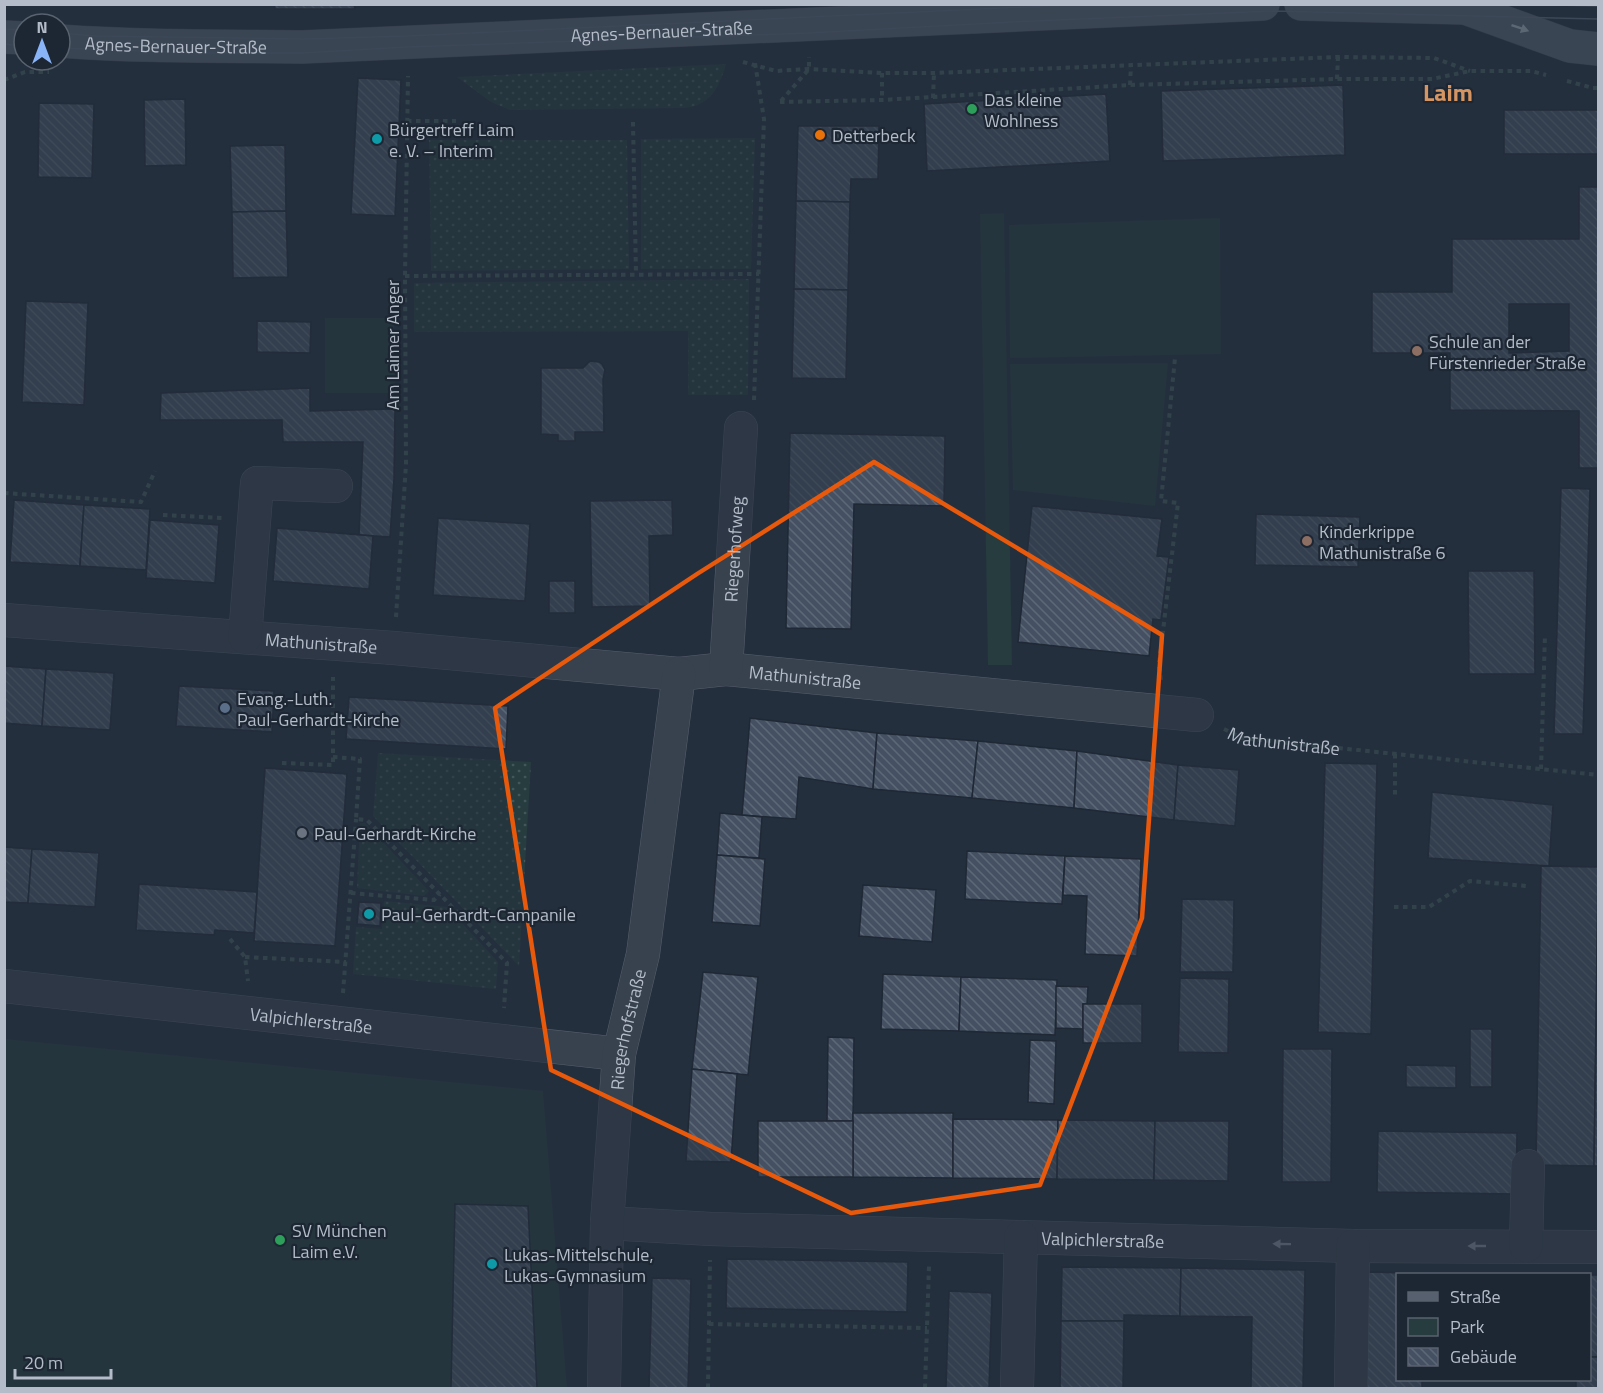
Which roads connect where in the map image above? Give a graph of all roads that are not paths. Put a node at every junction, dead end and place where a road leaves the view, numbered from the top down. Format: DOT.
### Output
graph roads {
  1 [pos="1263,4"];
  2 [pos="1301,4"];
  3 [pos="1471,6"];
  4 [pos="754,15"];
  5 [pos="72,42"];
  6 [pos="1599,49"];
  7 [pos="741,428"];
  8 [pos="336,486"];
  9 [pos="4,620"];
  10 [pos="245,637"];
  11 [pos="726,669"];
  12 [pos="679,674"];
  13 [pos="1197,715"];
  14 [pos="4,986"];
  15 [pos="619,1054"];
  16 [pos="1527,1166"];
  17 [pos="607,1223"];
  18 [pos="1021,1237"];
  19 [pos="1353,1246"];
  20 [pos="1526,1246"];
  21 [pos="1599,1247"];
  22 [pos="604,1389"];
  23 [pos="1017,1389"];
  24 [pos="1351,1389"];
  1 -- 4 [label="main road, Agnes-Bernauer-Straße"];
  2 -- 3 [label="main road"];
  3 -- 6 [label="main road, one-way"];
  4 -- 5 [label="main road, Agnes-Bernauer-Straße"];
  7 -- 11 [label="street, Riegerhofweg"];
  8 -- 10 [label="street"];
  9 -- 10 [label="street, Mathunistraße"];
  10 -- 12 [label="street, Mathunistraße"];
  11 -- 12 [label="street, Mathunistraße"];
  11 -- 13 [label="street, Mathunistraße"];
  12 -- 15 [label="street, Riegerhofstraße"];
  14 -- 15 [label="street, Valpichlerstraße"];
  15 -- 17 [label="street, Riegerhofstraße"];
  16 -- 20 [label="street"];
  17 -- 18 [label="street, Valpichlerstraße"];
  17 -- 22 [label="street, Riegerhofstraße"];
  19 -- 18 [label="street, Valpichlerstraße, one-way"];
  18 -- 23 [label="street"];
  20 -- 19 [label="street, Valpichlerstraße, one-way"];
  19 -- 24 [label="street"];
  20 -- 21 [label="street, Valpichlerstraße"];
}
